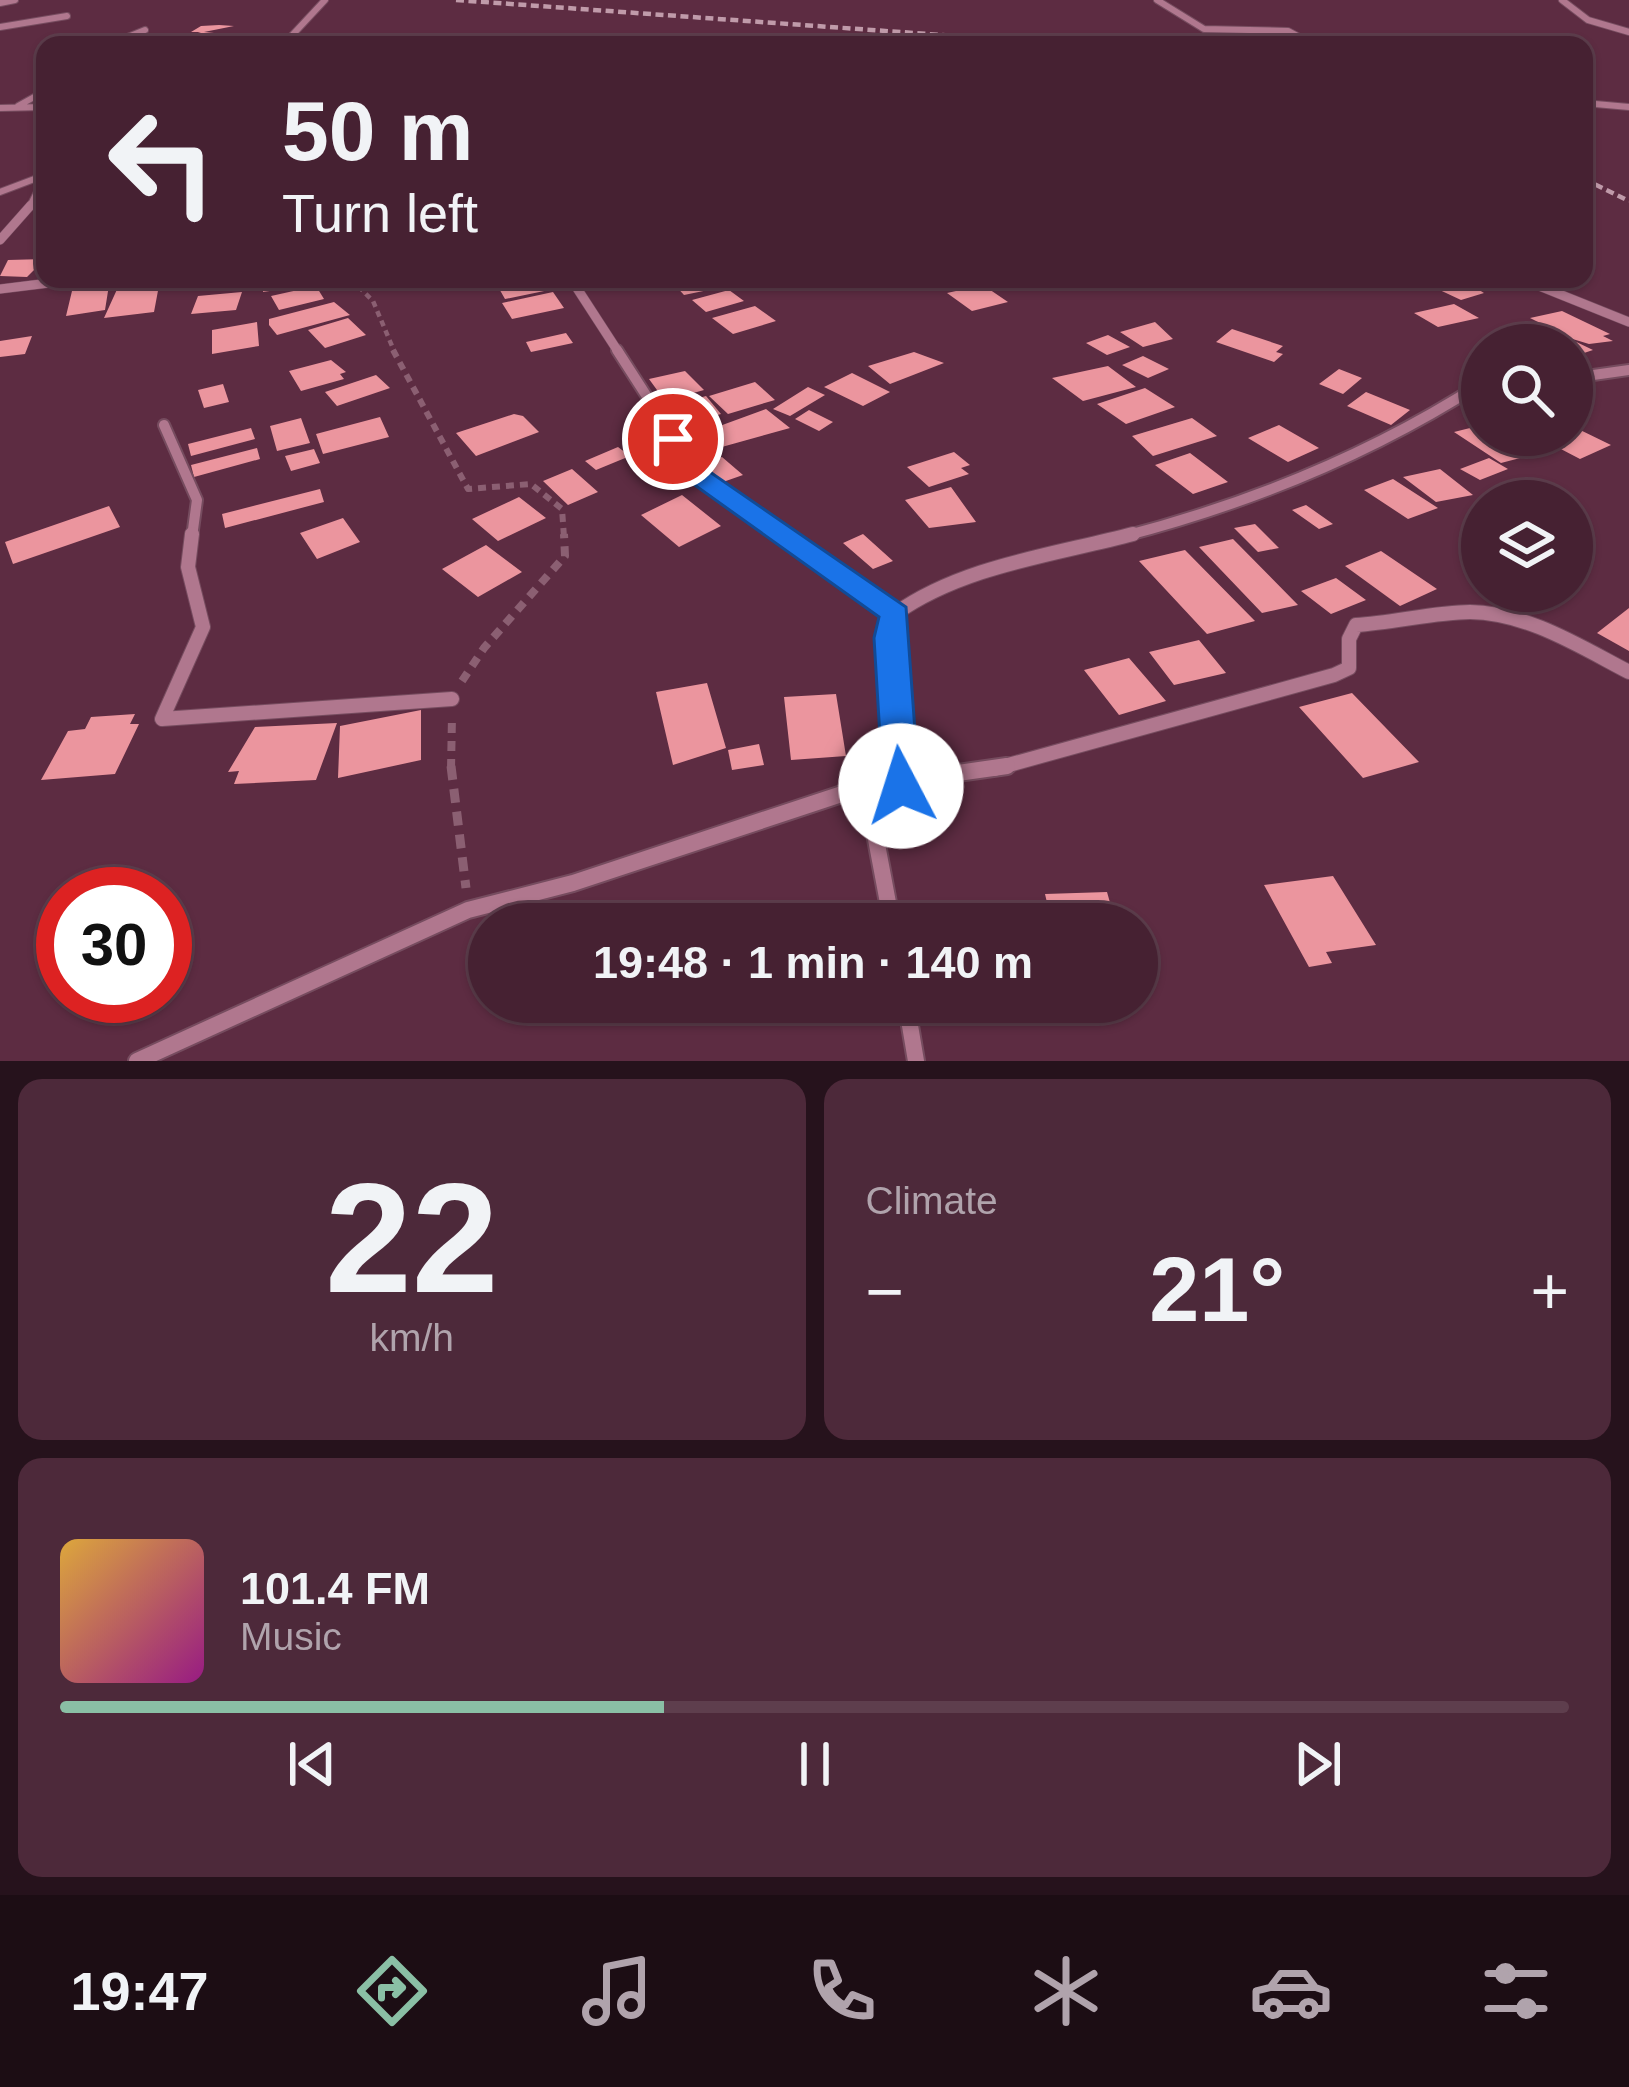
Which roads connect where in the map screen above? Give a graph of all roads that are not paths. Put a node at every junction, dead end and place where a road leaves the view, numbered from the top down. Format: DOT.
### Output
graph roads {
  1 [pos="15,0"];
  2 [pos="326,0"];
  3 [pos="1156,0"];
  4 [pos="1562,0"];
  5 [pos="0,3"];
  6 [pos="67,16"];
  7 [pos="0,27"];
  8 [pos="145,31"];
  9 [pos="1629,32"];
  10 [pos="132,36"];
  11 [pos="291,36"];
  12 [pos="1296,36"];
  13 [pos="36,96"];
  14 [pos="1593,104"];
  15 [pos="36,107"];
  16 [pos="1629,107"];
  17 [pos="0,108"];
  18 [pos="11,108"];
  19 [pos="36,180"];
  20 [pos="36,193"];
  21 [pos="0,195"];
  22 [pos="36,199"];
  23 [pos="0,240"];
  24 [pos="36,285"];
  25 [pos="578,288"];
  26 [pos="1544,288"];
  27 [pos="0,289"];
  28 [pos="1629,322"];
  29 [pos="1629,370"];
  30 [pos="1593,375"];
  31 [pos="1461,397"];
  32 [pos="164,425"];
  33 [pos="895,614"];
  34 [pos="1629,673"];
  35 [pos="452,699"];
  36 [pos="866,786"];
  37 [pos="901,786"];
  38 [pos="888,903"];
  39 [pos="910,1023"];
  40 [pos="137,1061"];
  41 [pos="916,1061"];
  1 -- 5 [label="street"];
  2 -- 11 [label="street"];
  3 -- 12 [label="street"];
  4 -- 9 [label="street"];
  6 -- 7 [label="street"];
  8 -- 10 [label="street"];
  13 -- 18 [label="street"];
  14 -- 16 [label="street"];
  15 -- 18 [label="street"];
  17 -- 18 [label="street"];
  19 -- 21 [label="street"];
  20 -- 21 [label="street"];
  22 -- 23 [label="street"];
  24 -- 27 [label="street"];
  25 -- 33 [label="street"];
  26 -- 28 [label="street"];
  29 -- 30 [label="street"];
  31 -- 33 [label="street"];
  32 -- 35 [label="street"];
  33 -- 37 [label="street"];
  34 -- 37 [label="street"];
  36 -- 37 [label="street"];
  36 -- 38 [label="street"];
  36 -- 40 [label="street"];
  39 -- 41 [label="street"];
}
